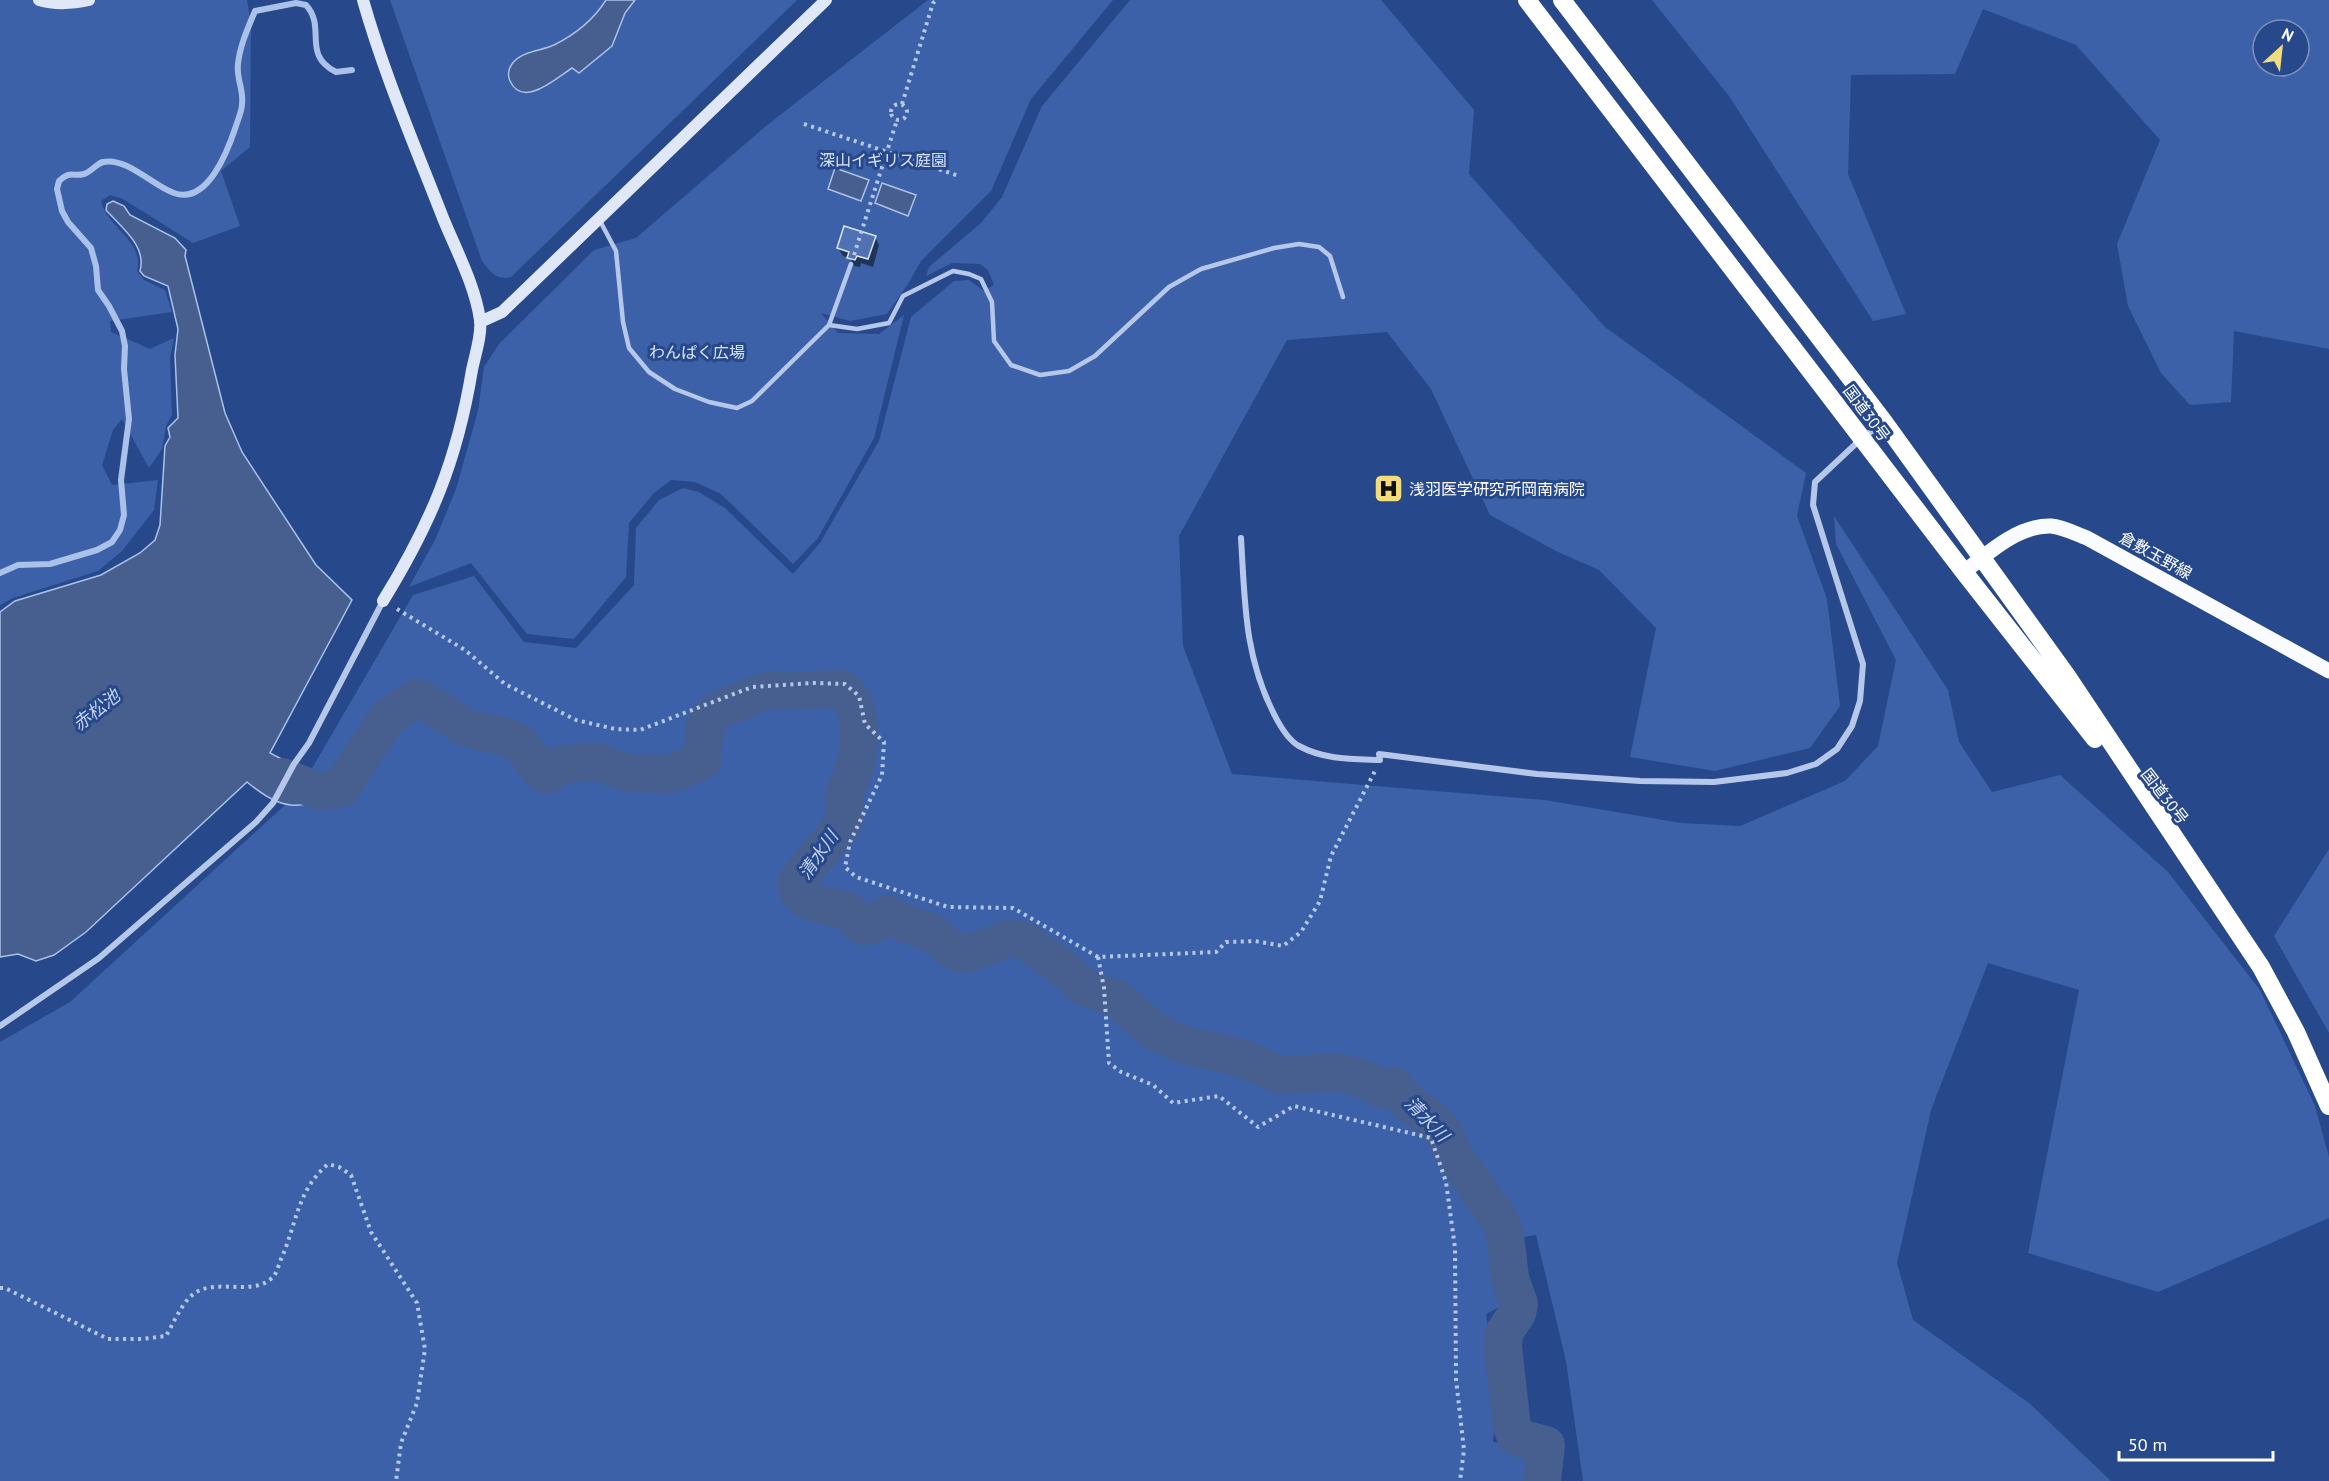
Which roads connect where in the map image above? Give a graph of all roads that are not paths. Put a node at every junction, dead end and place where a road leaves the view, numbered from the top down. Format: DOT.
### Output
graph roads {
  1 [pos="39,0"];
  2 [pos="89,0"];
  3 [pos="363,0"];
  4 [pos="826,0"];
  5 [pos="1527,0"];
  6 [pos="1562,0"];
  7 [pos="598,219"];
  8 [pos="851,264"];
  9 [pos="1344,297"];
  10 [pos="480,322"];
  11 [pos="830,325"];
  12 [pos="1884,422"];
  13 [pos="1862,438"];
  14 [pos="1241,538"];
  15 [pos="1981,558"];
  16 [pos="1964,572"];
  17 [pos="383,601"];
  18 [pos="2329,670"];
  19 [pos="2180,846"];
  20 [pos="0,1026"];
  21 [pos="2329,1106"];
  1 -- 2 [label="street"];
  3 -- 10 [label="street"];
  4 -- 7 [label="street"];
  5 -- 13 [label="highway, 国道30号"];
  6 -- 12 [label="highway, 国道30号"];
  7 -- 10 [label="street"];
  7 -- 11 [label="lane"];
  8 -- 11 [label="lane"];
  9 -- 11 [label="lane"];
  10 -- 17 [label="street"];
  12 -- 13 [label="street"];
  12 -- 15 [label="highway, 国道30号"];
  13 -- 14 [label="street"];
  13 -- 16 [label="highway, 国道30号"];
  15 -- 16 [label="main road, 倉敷玉野線"];
  15 -- 18 [label="main road, 倉敷玉野線"];
  15 -- 19 [label="highway, 国道30号"];
  16 -- 19 [label="highway, 国道30号"];
  17 -- 20 [label="street"];
  19 -- 21 [label="highway, 国道30号"];
}
